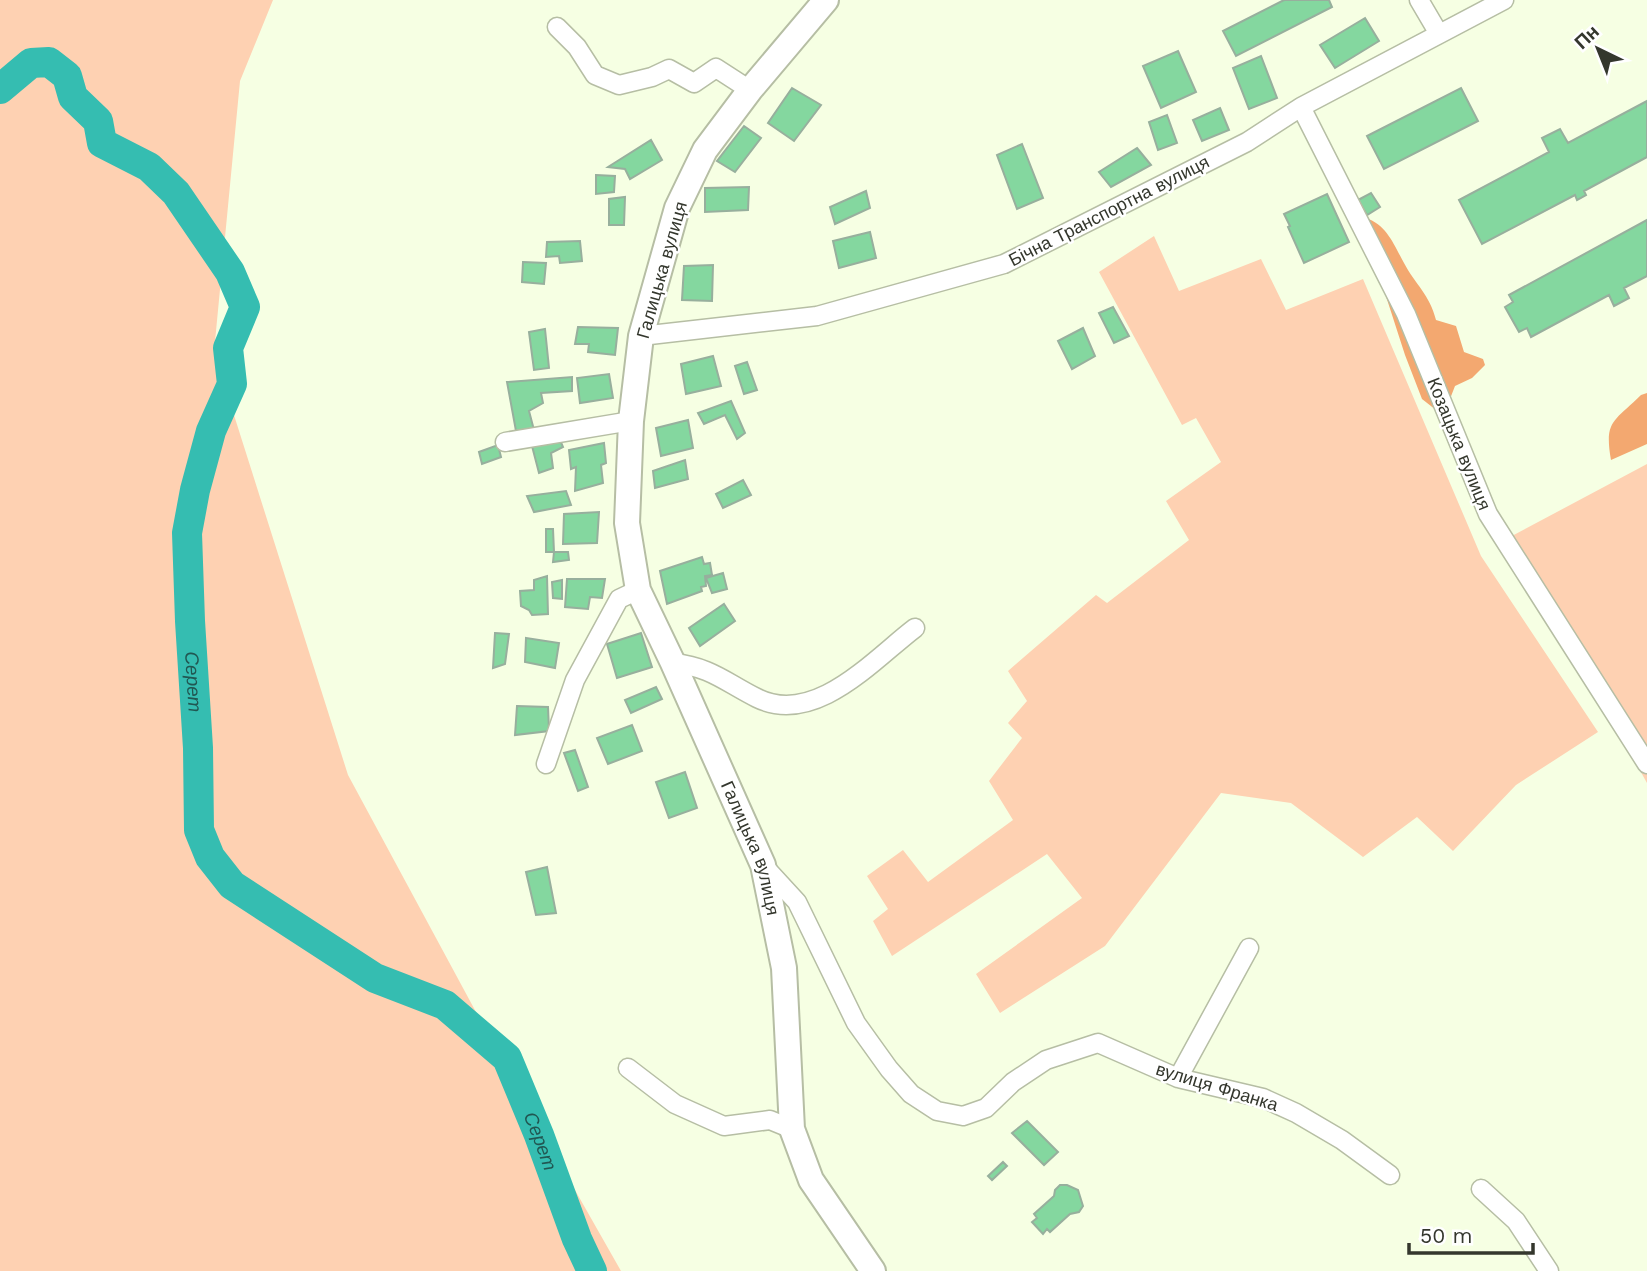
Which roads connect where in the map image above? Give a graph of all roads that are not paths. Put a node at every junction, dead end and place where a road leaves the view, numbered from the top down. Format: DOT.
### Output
graph roads {
  1 [pos="826,0"];
  2 [pos="1419,0"];
  3 [pos="1504,0"];
  4 [pos="557,27"];
  5 [pos="1439,34"];
  6 [pos="750,90"];
  7 [pos="1301,107"];
  8 [pos="641,336"];
  9 [pos="631,421"];
  10 [pos="505,442"];
  11 [pos="638,590"];
  12 [pos="915,628"];
  13 [pos="673,663"];
  14 [pos="547,764"];
  15 [pos="1647,764"];
  16 [pos="762,865"];
  17 [pos="1249,948"];
  18 [pos="628,1068"];
  19 [pos="1178,1077"];
  20 [pos="792,1129"];
  21 [pos="1390,1175"];
  22 [pos="1481,1189"];
  23 [pos="873,1271"];
  24 [pos="1549,1271"];
  1 -- 6 [label="main road, Галицька вулиця"];
  2 -- 5 [label="street"];
  3 -- 5 [label="street, Бічна Транспортна вулиця"];
  4 -- 6 [label="street"];
  5 -- 7 [label="street, Бічна Транспортна вулиця"];
  6 -- 8 [label="main road, Галицька вулиця"];
  7 -- 8 [label="street, Бічна Транспортна вулиця"];
  7 -- 15 [label="street, Козацька вулиця"];
  8 -- 9 [label="main road, Галицька вулиця"];
  9 -- 10 [label="street"];
  9 -- 11 [label="main road, Галицька вулиця"];
  11 -- 13 [label="main road, Галицька вулиця"];
  11 -- 14 [label="street"];
  12 -- 13 [label="street"];
  13 -- 16 [label="main road, Галицька вулиця"];
  16 -- 19 [label="street, вулиця Франка"];
  16 -- 20 [label="main road, Галицька вулиця"];
  17 -- 19 [label="street"];
  18 -- 20 [label="street"];
  19 -- 21 [label="street, вулиця Франка"];
  20 -- 23 [label="main road, Галицька вулиця"];
  22 -- 24 [label="street"];
}
